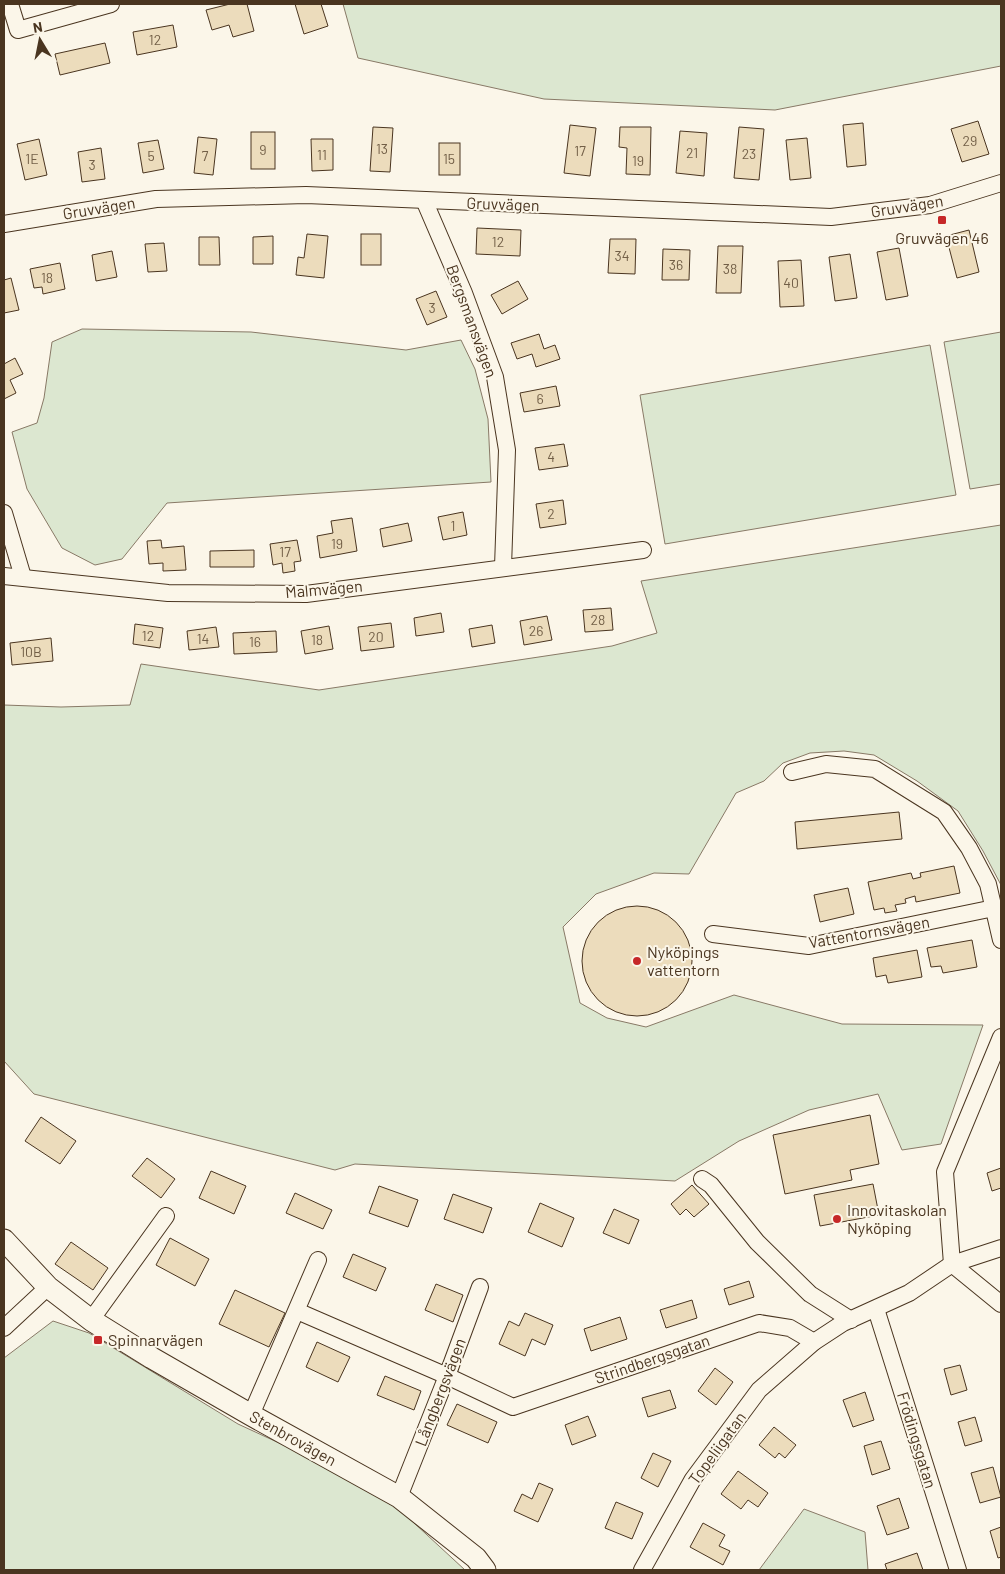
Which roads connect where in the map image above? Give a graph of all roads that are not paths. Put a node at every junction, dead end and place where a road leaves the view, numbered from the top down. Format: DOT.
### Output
graph roads {
  1 [pos="10,4"];
  2 [pos="111,4"];
  3 [pos="1001,183"];
  4 [pos="424,200"];
  5 [pos="4,224"];
  6 [pos="4,513"];
  7 [pos="643,550"];
  8 [pos="503,567"];
  9 [pos="4,576"];
  10 [pos="23,577"];
  11 [pos="792,772"];
  12 [pos="994,908"];
  13 [pos="713,934"];
  14 [pos="1001,940"];
  15 [pos="1001,1037"];
  16 [pos="702,1179"];
  17 [pos="166,1216"];
  18 [pos="4,1240"];
  19 [pos="1001,1248"];
  20 [pos="318,1260"];
  21 [pos="952,1264"];
  22 [pos="480,1286"];
  23 [pos="48,1287"];
  24 [pos="1001,1304"];
  25 [pos="876,1310"];
  26 [pos="297,1311"];
  27 [pos="91,1320"];
  28 [pos="851,1320"];
  29 [pos="4,1328"];
  30 [pos="814,1342"];
  31 [pos="447,1376"];
  32 [pos="251,1415"];
  33 [pos="399,1496"];
  34 [pos="485,1570"];
  35 [pos="642,1570"];
  36 [pos="958,1570"];
  1 -- 2 [label="street"];
  3 -- 4 [label="street, Gruvvägen"];
  4 -- 5 [label="street, Gruvvägen"];
  4 -- 8 [label="street, Bergsmansvägen"];
  6 -- 10 [label="street"];
  7 -- 8 [label="street, Malmvägen"];
  8 -- 10 [label="street, Malmvägen"];
  9 -- 10 [label="street, Malmvägen"];
  11 -- 12 [label="street"];
  12 -- 13 [label="street, Vattentornsvägen"];
  12 -- 14 [label="street"];
  15 -- 21 [label="street"];
  16 -- 28 [label="street"];
  17 -- 27 [label="street"];
  18 -- 23 [label="street, Stenbrovägen"];
  19 -- 21 [label="street"];
  20 -- 26 [label="street"];
  21 -- 24 [label="street"];
  21 -- 25 [label="street"];
  22 -- 31 [label="street, Långbergsvägen"];
  23 -- 27 [label="street, Stenbrovägen"];
  23 -- 29 [label="street"];
  25 -- 28 [label="street"];
  25 -- 36 [label="street, Frödingsgatan"];
  26 -- 31 [label="street, Strindbergsgatan"];
  26 -- 32 [label="street"];
  27 -- 32 [label="street, Stenbrovägen"];
  28 -- 30 [label="street"];
  30 -- 31 [label="street, Strindbergsgatan"];
  30 -- 35 [label="street, Topeliigatan"];
  31 -- 33 [label="street, Långbergsvägen"];
  32 -- 33 [label="street, Stenbrovägen"];
  33 -- 34 [label="street, Stenbrovägen"];
}
